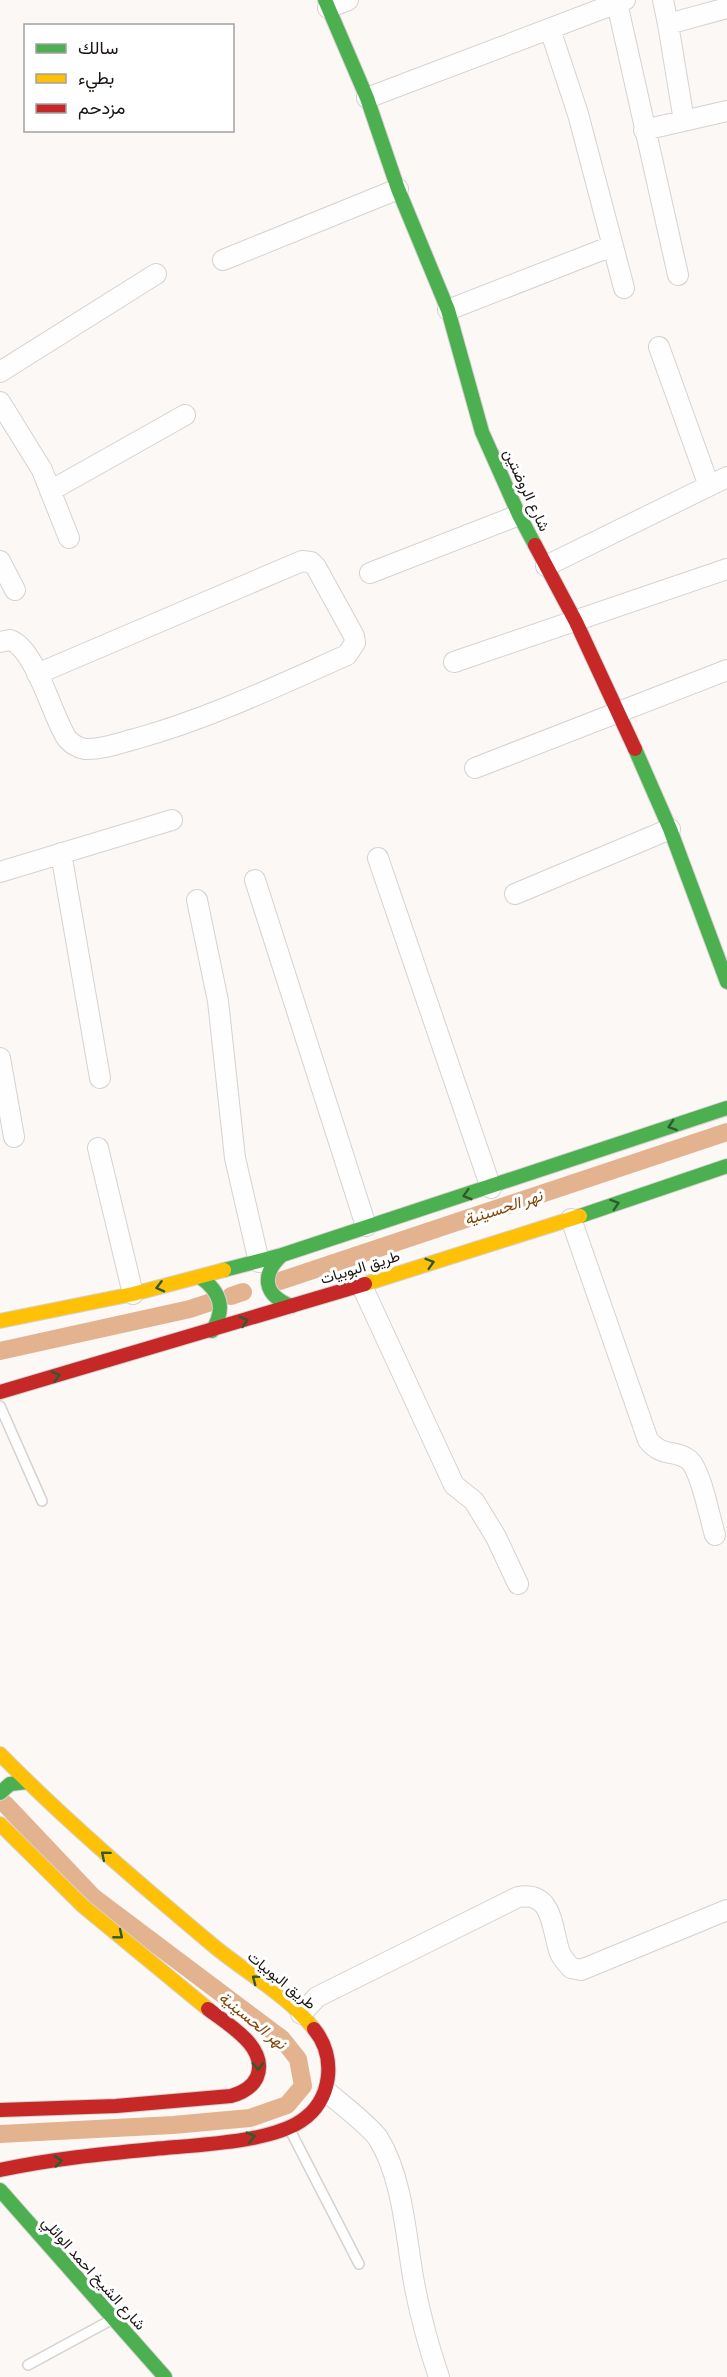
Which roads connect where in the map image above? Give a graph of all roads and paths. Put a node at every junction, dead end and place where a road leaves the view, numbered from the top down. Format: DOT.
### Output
graph roads {
  1 [pos="348,0"];
  2 [pos="663,0"];
  3 [pos="621,2"];
  4 [pos="327,4"];
  5 [pos="727,8"];
  6 [pos="668,24"];
  7 [pos="550,29"];
  8 [pos="367,98"];
  9 [pos="727,111"];
  10 [pos="684,122"];
  11 [pos="644,130"];
  12 [pos="398,189"];
  13 [pos="612,246"];
  14 [pos="223,260"];
  15 [pos="156,274"];
  16 [pos="678,275"];
  17 [pos="624,288"];
  18 [pos="448,310"];
  19 [pos="659,347"];
  20 [pos="0,372"];
  21 [pos="0,402"];
  22 [pos="185,415"];
  23 [pos="727,477"];
  24 [pos="709,486"];
  25 [pos="50,491"];
  26 [pos="519,515"];
  27 [pos="69,538"];
  28 [pos="0,561"];
  29 [pos="546,566"];
  30 [pos="727,569"];
  31 [pos="370,573"];
  32 [pos="15,590"];
  33 [pos="576,622"];
  34 [pos="0,642"];
  35 [pos="454,662"];
  36 [pos="727,670"];
  37 [pos="37,674"];
  38 [pos="619,713"];
  39 [pos="476,768"];
  40 [pos="171,820"];
  41 [pos="670,829"];
  42 [pos="61,853"];
  43 [pos="378,858"];
  44 [pos="0,872"];
  45 [pos="255,880"];
  46 [pos="515,894"];
  47 [pos="197,900"];
  48 [pos="727,982"];
  49 [pos="0,1058"];
  50 [pos="100,1078"];
  51 [pos="727,1108"];
  52 [pos="14,1137"];
  53 [pos="98,1148"];
  54 [pos="727,1166"];
  55 [pos="491,1188"];
  56 [pos="571,1219"];
  57 [pos="366,1226"];
  58 [pos="282,1255"];
  59 [pos="259,1262"];
  60 [pos="200,1277"];
  61 [pos="361,1284"];
  62 [pos="133,1294"];
  63 [pos="292,1306"];
  64 [pos="0,1321"];
  65 [pos="212,1331"];
  66 [pos="0,1392"];
  67 [pos="0,1406"];
  68 [pos="42,1501"];
  69 [pos="715,1536"];
  70 [pos="518,1584"];
  71 [pos="0,1754"];
  72 [pos="27,1782"];
  73 [pos="0,1793"];
  74 [pos="0,1824"];
  75 [pos="727,1910"];
  76 [pos="301,2014"];
  77 [pos="327,2092"];
  78 [pos="0,2110"];
  79 [pos="289,2128"];
  80 [pos="0,2170"];
  81 [pos="0,2190"];
  82 [pos="359,2264"];
  83 [pos="113,2319"];
  84 [pos="150,2360"];
  85 [pos="28,2365"];
  86 [pos="152,2377"];
  87 [pos="165,2377"];
  88 [pos="439,2377"];
  1 -- 4 [label="street"];
  2 -- 6 [label="street"];
  3 -- 7 [label="street"];
  3 -- 11 [label="street"];
  4 -- 8 [label="main road, شارع الروضتين"];
  5 -- 6 [label="street"];
  6 -- 10 [label="street"];
  7 -- 8 [label="street"];
  7 -- 13 [label="street"];
  8 -- 12 [label="main road, شارع الروضتين"];
  9 -- 10 [label="street"];
  10 -- 11 [label="street"];
  11 -- 16 [label="street"];
  12 -- 14 [label="street"];
  12 -- 18 [label="main road, شارع الروضتين"];
  13 -- 17 [label="street"];
  13 -- 18 [label="street"];
  15 -- 20 [label="street"];
  18 -- 26 [label="main road, شارع الروضتين"];
  19 -- 24 [label="street"];
  21 -- 25 [label="street"];
  22 -- 25 [label="street"];
  23 -- 24 [label="street"];
  24 -- 29 [label="street"];
  25 -- 27 [label="street"];
  26 -- 29 [label="main road, شارع الروضتين"];
  26 -- 31 [label="street"];
  28 -- 32 [label="street"];
  29 -- 33 [label="main road, شارع الروضتين"];
  30 -- 33 [label="street"];
  33 -- 35 [label="street"];
  33 -- 38 [label="main road, شارع الروضتين"];
  34 -- 37 [label="street"];
  36 -- 38 [label="street"];
  37 -- 37 [label="street"];
  38 -- 39 [label="street"];
  38 -- 41 [label="main road, شارع الروضتين"];
  40 -- 42 [label="street"];
  41 -- 46 [label="street"];
  41 -- 48 [label="main road, شارع الروضتين"];
  42 -- 44 [label="street"];
  42 -- 50 [label="street"];
  43 -- 55 [label="street"];
  45 -- 57 [label="street"];
  47 -- 59 [label="street"];
  49 -- 52 [label="street"];
  51 -- 55 [label="main road, one-way"];
  53 -- 62 [label="street"];
  56 -- 54 [label="main road, طريق البوبيات, one-way"];
  55 -- 57 [label="main road, one-way"];
  61 -- 56 [label="main road, طريق البوبيات, one-way"];
  56 -- 69 [label="street"];
  57 -- 58 [label="main road"];
  58 -- 59 [label="main road"];
  58 -- 63 [label="main road"];
  59 -- 60 [label="main road"];
  60 -- 62 [label="main road, one-way"];
  60 -- 65 [label="main road"];
  61 -- 63 [label="main road, طريق البوبيات"];
  61 -- 70 [label="street"];
  62 -- 64 [label="main road"];
  65 -- 63 [label="main road, طريق البوبيات, one-way"];
  66 -- 65 [label="main road, طريق البوبيات, one-way"];
  67 -- 68 [label="lane"];
  71 -- 72 [label="main road, طريق البوبيات"];
  72 -- 73 [label="main road"];
  76 -- 72 [label="main road, طريق البوبيات, one-way"];
  74 -- 78 [label="main road, one-way"];
  75 -- 76 [label="street"];
  76 -- 77 [label="main road, طريق البوبيات"];
  77 -- 79 [label="main road"];
  77 -- 88 [label="street"];
  80 -- 79 [label="main road, one-way"];
  79 -- 82 [label="lane"];
  81 -- 83 [label="main road, شارع الشيخ احمد الوائلي"];
  83 -- 84 [label="main road, شارع الشيخ احمد الوائلي"];
  83 -- 85 [label="lane"];
  84 -- 86 [label="lane"];
  84 -- 87 [label="main road, شارع الشيخ احمد الوائلي"];
}
